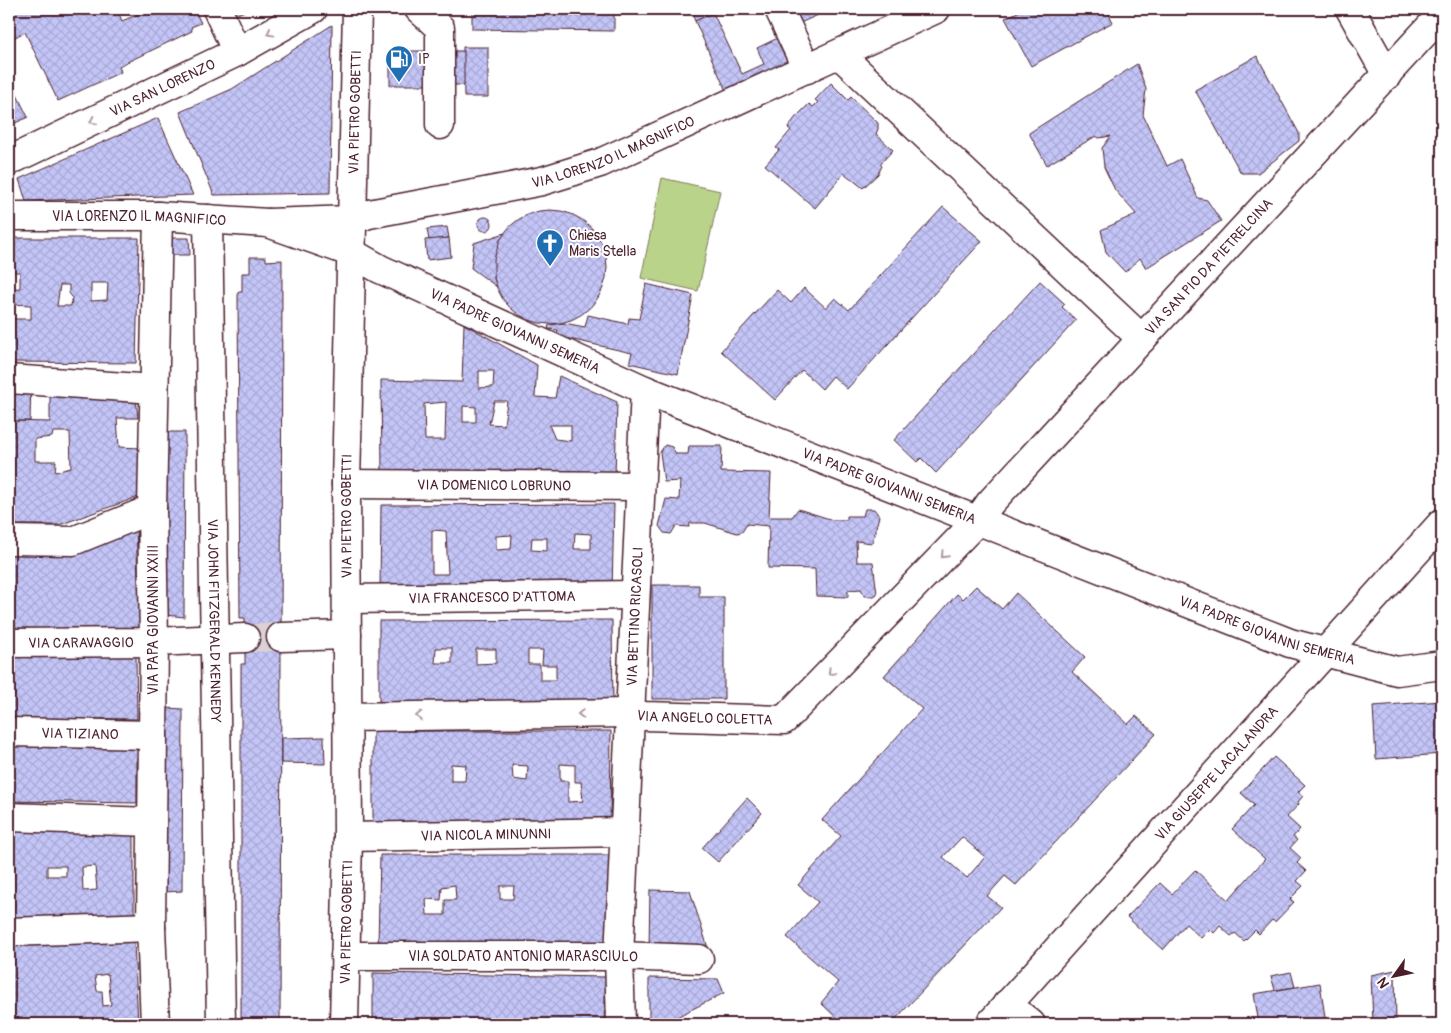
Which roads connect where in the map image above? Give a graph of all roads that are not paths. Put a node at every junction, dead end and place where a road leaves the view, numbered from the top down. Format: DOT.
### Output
graph roads {
  1 [pos="218,9"];
  2 [pos="313,9"];
  3 [pos="357,9"];
  4 [pos="420,9"];
  5 [pos="779,9"];
  6 [pos="1350,9"];
  7 [pos="925,11"];
  8 [pos="1442,14"];
  9 [pos="237,52"];
  10 [pos="839,54"];
  11 [pos="807,69"];
  12 [pos="1387,75"];
  13 [pos="440,125"];
  14 [pos="9,161"];
  15 [pos="9,216"];
  16 [pos="158,216"];
  17 [pos="208,219"];
  18 [pos="351,220"];
  19 [pos="268,223"];
  20 [pos="350,252"];
  21 [pos="1142,339"];
  22 [pos="9,379"];
  23 [pos="154,389"];
  24 [pos="645,390"];
  25 [pos="346,484"];
  26 [pos="640,486"];
  27 [pos="152,509"];
  28 [pos="978,520"];
  29 [pos="1442,522"];
  30 [pos="9,540"];
  31 [pos="635,595"];
  32 [pos="348,599"];
  33 [pos="347,635"];
  34 [pos="281,637"];
  35 [pos="245,638"];
  36 [pos="215,639"];
  37 [pos="154,642"];
  38 [pos="9,643"];
  39 [pos="1324,652"];
  40 [pos="1442,666"];
  41 [pos="630,713"];
  42 [pos="347,717"];
  43 [pos="9,732"];
  44 [pos="153,735"];
  45 [pos="9,817"];
  46 [pos="151,822"];
  47 [pos="624,832"];
  48 [pos="348,837"];
  49 [pos="151,927"];
  50 [pos="9,932"];
  51 [pos="345,956"];
  52 [pos="619,956"];
  53 [pos="699,959"];
  54 [pos="998,1014"];
  55 [pos="155,1024"];
  56 [pos="221,1024"];
  57 [pos="344,1024"];
  58 [pos="621,1024"];
  59 [pos="1031,1024"];
  1 -- 9 [label="street"];
  2 -- 9 [label="street, VIA SAN LORENZO, one-way"];
  3 -- 18 [label="street, VIA PIETRO GOBETTI"];
  4 -- 13 [label="street"];
  5 -- 11 [label="street"];
  6 -- 12 [label="street"];
  7 -- 10 [label="street, VIA LORENZO IL MAGNIFICO"];
  8 -- 12 [label="street, VIA SAN PIO DA PIETRELCINA"];
  9 -- 14 [label="street, VIA SAN LORENZO, one-way"];
  10 -- 11 [label="street, VIA LORENZO IL MAGNIFICO"];
  10 -- 21 [label="street"];
  11 -- 18 [label="street, VIA LORENZO IL MAGNIFICO"];
  12 -- 21 [label="street, VIA SAN PIO DA PIETRELCINA"];
  15 -- 16 [label="street, VIA LORENZO IL MAGNIFICO"];
  16 -- 17 [label="street, VIA LORENZO IL MAGNIFICO"];
  16 -- 23 [label="street, VIA PAPA GIOVANNI XXIII"];
  17 -- 19 [label="street, VIA LORENZO IL MAGNIFICO"];
  17 -- 36 [label="street, VIA JOHN FITZGERALD KENNEDY"];
  18 -- 19 [label="street, VIA LORENZO IL MAGNIFICO"];
  18 -- 20 [label="street, VIA PIETRO GOBETTI"];
  19 -- 20 [label="street, VIA LORENZO IL MAGNIFICO"];
  20 -- 24 [label="street, VIA PADRE GIOVANNI SEMERIA"];
  20 -- 25 [label="street, VIA PIETRO GOBETTI"];
  21 -- 28 [label="street, VIA SAN PIO DA PIETRELCINA"];
  22 -- 23 [label="street"];
  23 -- 27 [label="street, VIA PAPA GIOVANNI XXIII"];
  24 -- 26 [label="street, VIA BETTINO RICASOLI"];
  24 -- 28 [label="street, VIA PADRE GIOVANNI SEMERIA"];
  25 -- 26 [label="street, VIA DOMENICO LOBRUNO"];
  25 -- 32 [label="street, VIA PIETRO GOBETTI"];
  26 -- 31 [label="street, VIA BETTINO RICASOLI"];
  27 -- 30 [label="street"];
  27 -- 37 [label="street, VIA PAPA GIOVANNI XXIII"];
  28 -- 39 [label="street, VIA PADRE GIOVANNI SEMERIA"];
  28 -- 41 [label="street, VIA ANGELO COLETTA, one-way"];
  29 -- 39 [label="street, VIA GIUSEPPE LACALANDRA"];
  31 -- 32 [label="street, VIA FRANCESCO D'ATTOMA"];
  31 -- 41 [label="street, VIA BETTINO RICASOLI"];
  32 -- 33 [label="street, VIA PIETRO GOBETTI"];
  33 -- 34 [label="street"];
  33 -- 42 [label="street, VIA PIETRO GOBETTI"];
  35 -- 36 [label="street, VIA CARAVAGGIO"];
  36 -- 37 [label="street, VIA CARAVAGGIO"];
  36 -- 56 [label="street, VIA JOHN FITZGERALD KENNEDY"];
  37 -- 38 [label="street, VIA CARAVAGGIO"];
  37 -- 44 [label="street, VIA PAPA GIOVANNI XXIII"];
  39 -- 40 [label="street, VIA PADRE GIOVANNI SEMERIA"];
  39 -- 54 [label="street, VIA GIUSEPPE LACALANDRA"];
  41 -- 42 [label="street, VIA ANGELO COLETTA, one-way"];
  41 -- 47 [label="street, VIA BETTINO RICASOLI"];
  42 -- 48 [label="street, VIA PIETRO GOBETTI"];
  43 -- 44 [label="street, VIA TIZIANO"];
  44 -- 46 [label="street, VIA PAPA GIOVANNI XXIII"];
  45 -- 46 [label="street"];
  46 -- 49 [label="street, VIA PAPA GIOVANNI XXIII"];
  47 -- 48 [label="street, VIA NICOLA MINUNNI"];
  47 -- 52 [label="street, VIA BETTINO RICASOLI"];
  48 -- 51 [label="street, VIA PIETRO GOBETTI"];
  49 -- 50 [label="street"];
  49 -- 55 [label="street, VIA PAPA GIOVANNI XXIII"];
  51 -- 52 [label="street, VIA SOLDATO ANTONIO MARASCIULO"];
  51 -- 57 [label="street, VIA PIETRO GOBETTI"];
  52 -- 53 [label="street, VIA SOLDATO ANTONIO MARASCIULO"];
  52 -- 58 [label="street, VIA BETTINO RICASOLI"];
  54 -- 59 [label="street"];
}
